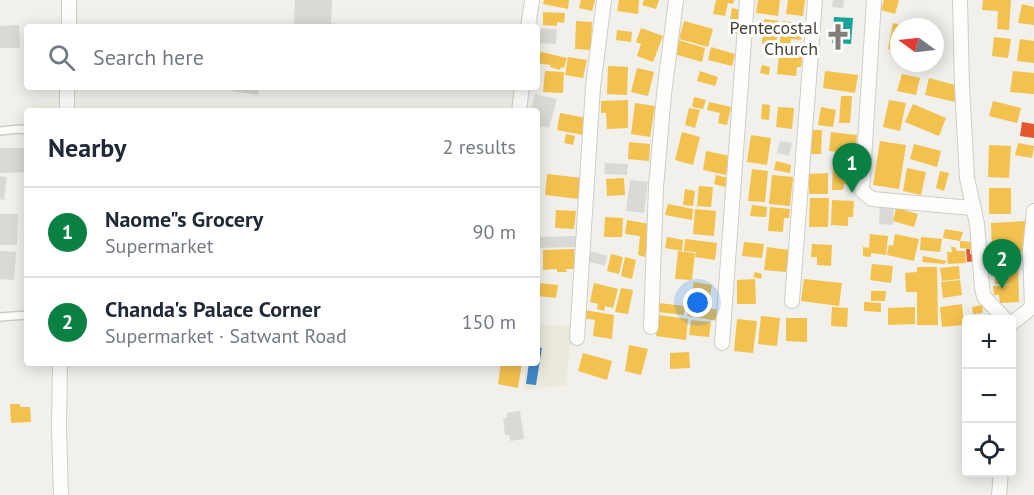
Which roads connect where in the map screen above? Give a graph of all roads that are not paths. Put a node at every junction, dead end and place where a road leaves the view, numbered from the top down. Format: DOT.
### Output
graph roads {
  1 [pos="69,0"];
  2 [pos="532,0"];
  3 [pos="604,0"];
  4 [pos="676,0"];
  5 [pos="747,0"];
  6 [pos="815,0"];
  7 [pos="874,0"];
  8 [pos="960,0"];
  9 [pos="69,24"];
  10 [pos="528,24"];
  11 [pos="67,90"];
  12 [pos="522,90"];
  13 [pos="67,108"];
  14 [pos="519,108"];
  15 [pos="24,130"];
  16 [pos="0,131"];
  17 [pos="972,208"];
  18 [pos="1034,211"];
  19 [pos="792,301"];
  20 [pos="1033,306"];
  21 [pos="24,315"];
  22 [pos="1001,315"];
  23 [pos="0,317"];
  24 [pos="1016,319"];
  25 [pos="651,327"];
  26 [pos="577,338"];
  27 [pos="722,343"];
  28 [pos="60,366"];
  29 [pos="1001,477"];
  30 [pos="61,495"];
  31 [pos="999,495"];
  1 -- 9 [label="street"];
  2 -- 10 [label="street"];
  3 -- 26 [label="street"];
  4 -- 25 [label="street"];
  5 -- 27 [label="street"];
  6 -- 19 [label="street"];
  7 -- 17 [label="street"];
  8 -- 17 [label="street"];
  11 -- 13 [label="street"];
  12 -- 14 [label="street"];
  15 -- 16 [label="lane"];
  17 -- 22 [label="street"];
  18 -- 20 [label="street"];
  20 -- 24 [label="street"];
  21 -- 23 [label="lane"];
  28 -- 30 [label="street"];
  29 -- 31 [label="street"];
}
